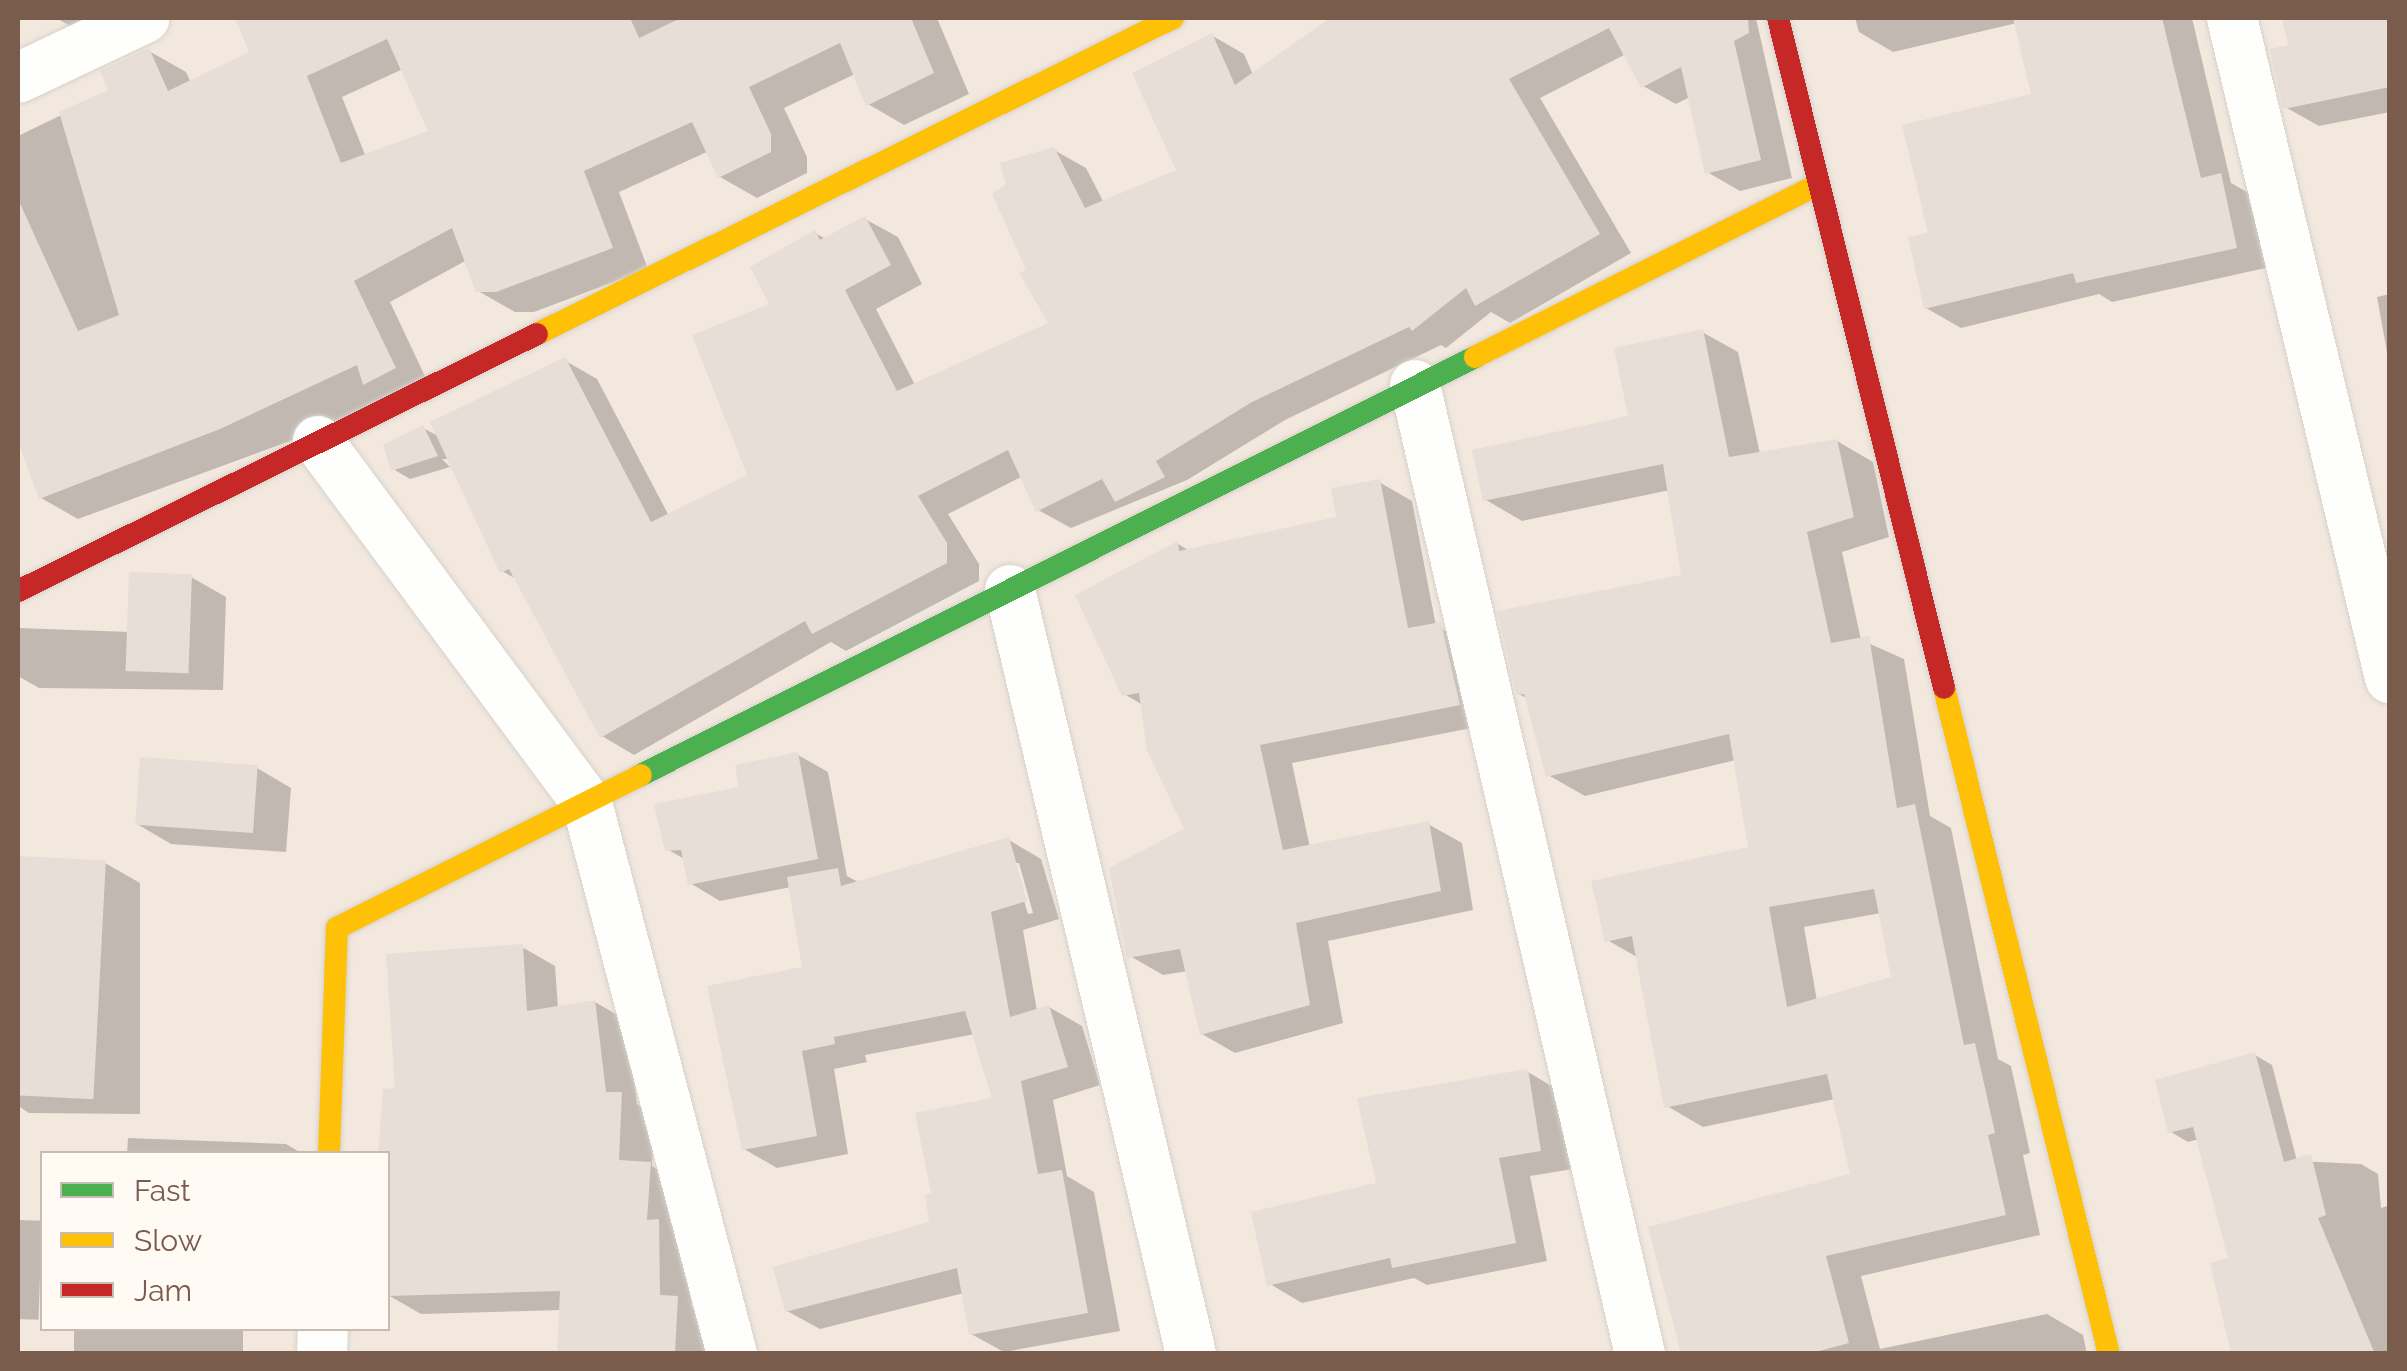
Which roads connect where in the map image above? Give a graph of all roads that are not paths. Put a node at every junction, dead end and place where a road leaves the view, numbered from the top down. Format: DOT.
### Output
graph roads {
  1 [pos="145,18"];
  2 [pos="1173,18"];
  3 [pos="1778,18"];
  4 [pos="2232,18"];
  5 [pos="18,78"];
  6 [pos="1819,184"];
  7 [pos="1415,386"];
  8 [pos="318,441"];
  9 [pos="2373,537"];
  10 [pos="1010,590"];
  11 [pos="18,591"];
  12 [pos="2390,678"];
  13 [pos="587,803"];
  14 [pos="329,1151"];
  15 [pos="732,1354"];
  16 [pos="1191,1354"];
  17 [pos="1640,1354"];
  18 [pos="2109,1354"];
  1 -- 5 [label="street"];
  2 -- 8 [label="street"];
  3 -- 6 [label="street"];
  4 -- 9 [label="street"];
  6 -- 7 [label="street"];
  6 -- 18 [label="street"];
  7 -- 10 [label="street"];
  7 -- 17 [label="street"];
  8 -- 11 [label="street"];
  8 -- 13 [label="street"];
  9 -- 12 [label="street"];
  10 -- 13 [label="street"];
  10 -- 16 [label="street"];
  13 -- 14 [label="street"];
  13 -- 15 [label="street"];
}
